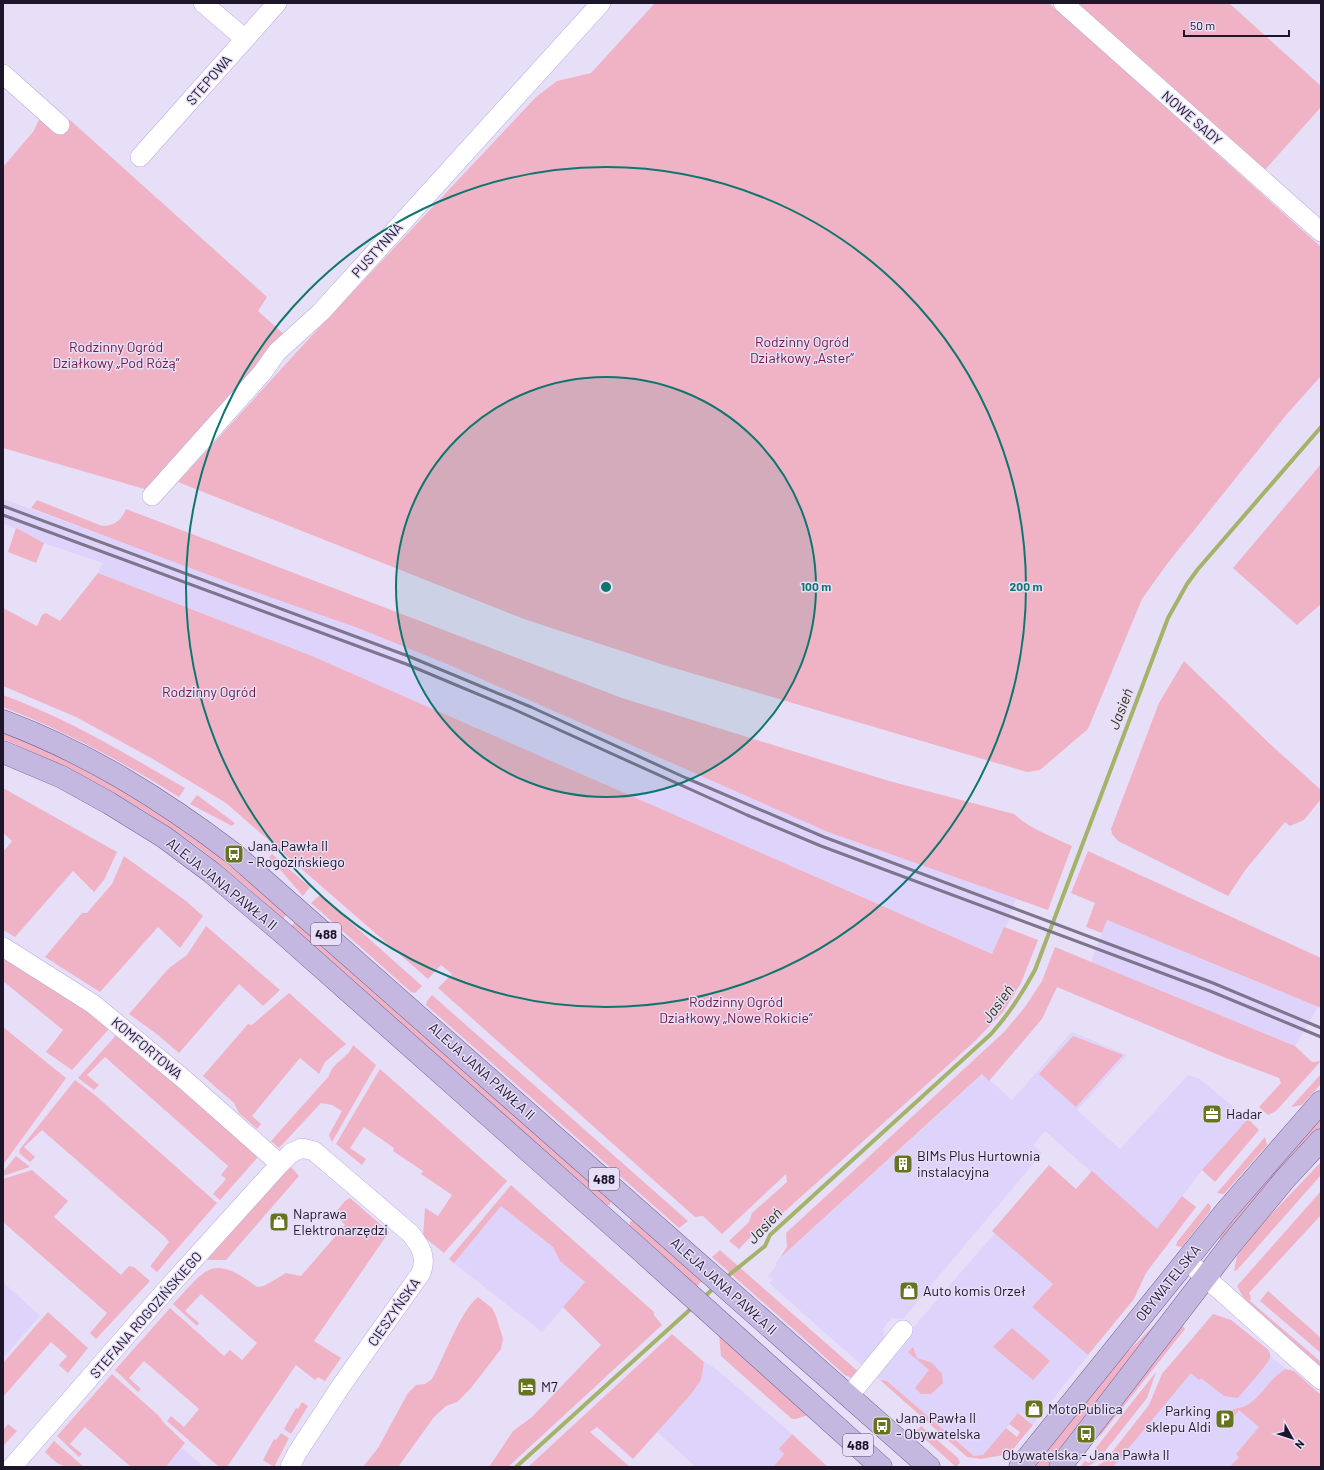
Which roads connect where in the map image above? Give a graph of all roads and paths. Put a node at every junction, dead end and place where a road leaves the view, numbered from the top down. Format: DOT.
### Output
graph roads {
  1 [pos="204,3"];
  2 [pos="277,3"];
  3 [pos="601,3"];
  4 [pos="1063,3"];
  5 [pos="245,39"];
  6 [pos="3,74"];
  7 [pos="60,125"];
  8 [pos="140,157"];
  9 [pos="1321,232"];
  10 [pos="152,496"];
  11 [pos="3,721"];
  12 [pos="3,752"];
  13 [pos="3,947"];
  14 [pos="1321,1102"];
  15 [pos="1321,1140"];
  16 [pos="280,1164"];
  17 [pos="630,1202"];
  18 [pos="611,1224"];
  19 [pos="1186,1260"];
  20 [pos="1205,1277"];
  21 [pos="903,1330"];
  22 [pos="1321,1380"];
  23 [pos="849,1396"];
  24 [pos="12,1467"];
  25 [pos="290,1467"];
  26 [pos="881,1467"];
  27 [pos="929,1467"];
  28 [pos="1020,1467"];
  29 [pos="1060,1467"];
  1 -- 5 [label="street"];
  2 -- 5 [label="street, STEPOWA"];
  3 -- 10 [label="street, PUSTYNNA"];
  4 -- 9 [label="street, NOWE SADY"];
  5 -- 8 [label="street, STEPOWA"];
  6 -- 7 [label="street"];
  11 -- 17 [label="main road, ALEJA JANA PAWŁA II / 488"];
  12 -- 18 [label="main road, ALEJA JANA PAWŁA II / 488"];
  13 -- 16 [label="street, KOMFORTOWA"];
  14 -- 19 [label="main road, OBYWATELSKA"];
  15 -- 20 [label="main road, OBYWATELSKA"];
  16 -- 24 [label="street, STEFANA ROGOZIŃSKIEGO"];
  16 -- 25 [label="street, CIESZYŃSKA"];
  17 -- 18 [label="main road"];
  17 -- 23 [label="main road, ALEJA JANA PAWŁA II / 488"];
  18 -- 26 [label="main road, ALEJA JANA PAWŁA II / 488"];
  19 -- 20 [label="street"];
  19 -- 28 [label="main road, OBYWATELSKA"];
  20 -- 22 [label="street"];
  20 -- 29 [label="main road, OBYWATELSKA"];
  21 -- 23 [label="street"];
  23 -- 27 [label="main road, ALEJA JANA PAWŁA II / 488"];
}
